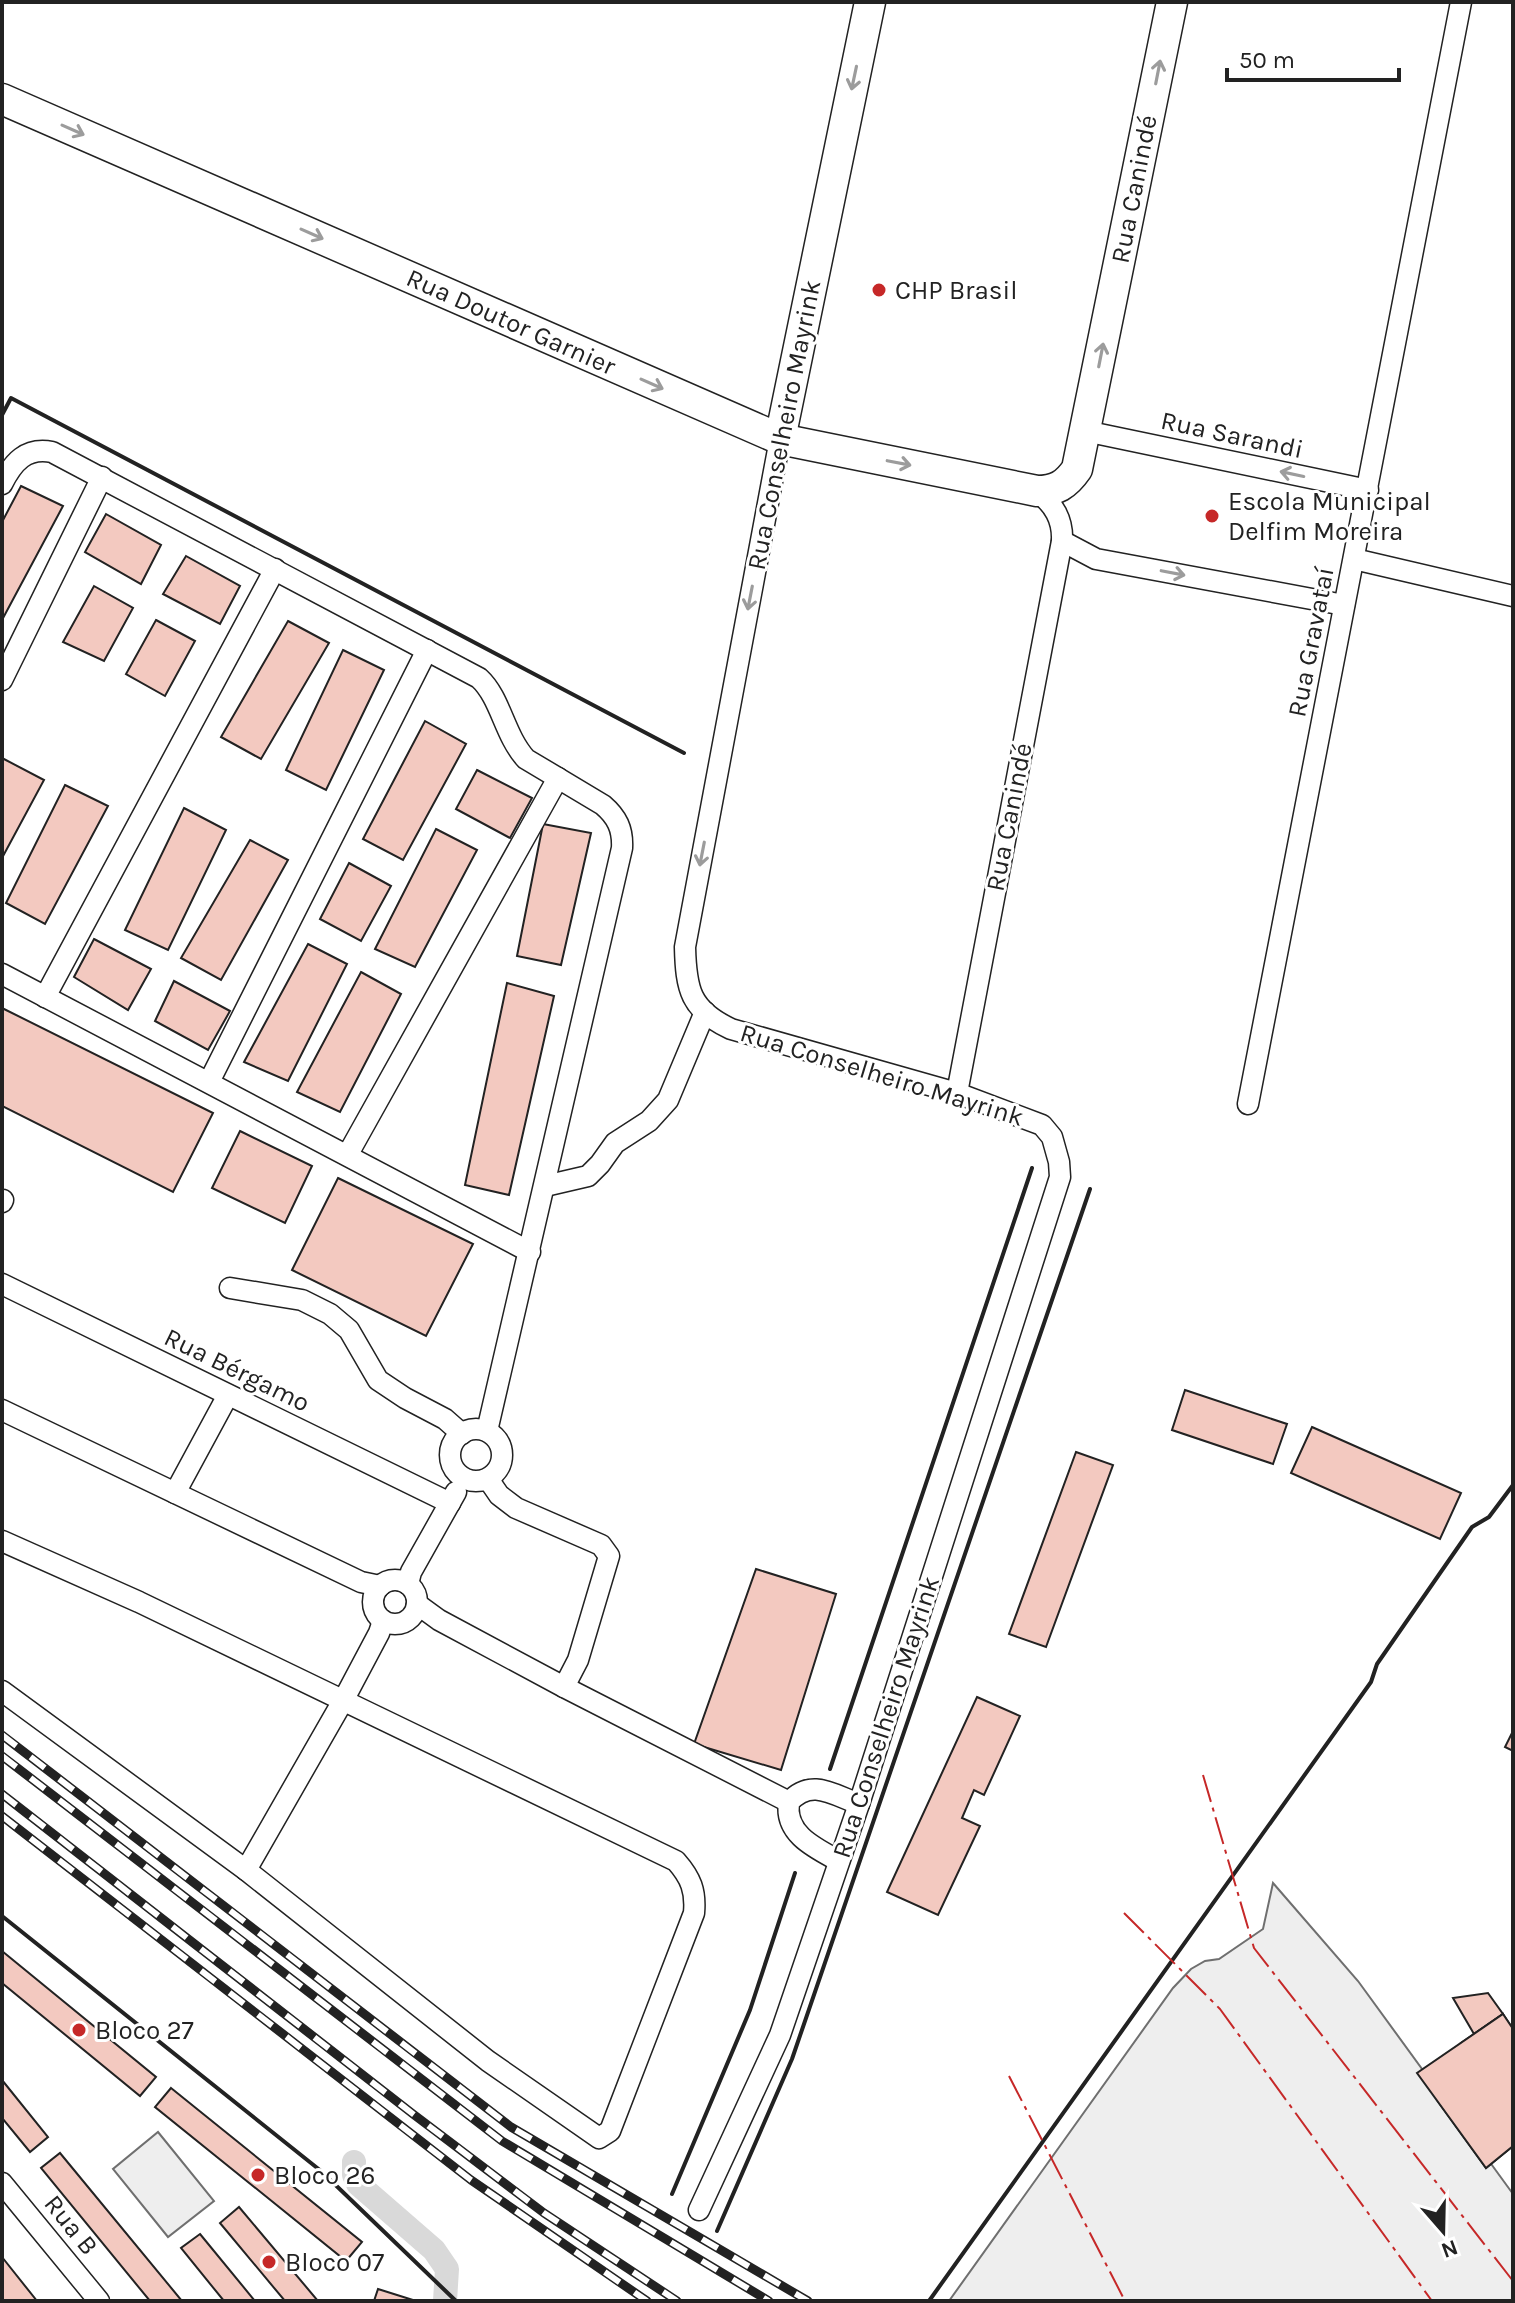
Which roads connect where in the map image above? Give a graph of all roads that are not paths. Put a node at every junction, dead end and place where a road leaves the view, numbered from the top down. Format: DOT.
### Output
graph roads {
  1 [pos="870,2"];
  2 [pos="1172,2"];
  3 [pos="1461,2"];
  4 [pos="2,99"];
  5 [pos="1085,431"];
  6 [pos="780,439"];
  7 [pos="102,477"];
  8 [pos="2,484"];
  9 [pos="1368,490"];
  10 [pos="1037,491"];
  11 [pos="1062,541"];
  12 [pos="1096,559"];
  13 [pos="1354,559"];
  14 [pos="275,569"];
  15 [pos="1055,572"];
  16 [pos="1513,596"];
  17 [pos="1344,605"];
  18 [pos="427,650"];
  19 [pos="2,680"];
  20 [pos="558,778"];
  21 [pos="2,974"];
  22 [pos="45,997"];
  23 [pos="705,1012"];
  24 [pos="209,1082"];
  25 [pos="957,1093"];
  26 [pos="1248,1104"];
  27 [pos="348,1154"];
  28 [pos="545,1186"];
  29 [pos="530,1252"];
  30 [pos="2,1284"];
  31 [pos="230,1288"];
  32 [pos="228,1395"];
  33 [pos="2,1410"];
  34 [pos="487,1431"];
  35 [pos="462,1434"];
  36 [pos="464,1478"];
  37 [pos="488,1479"];
  38 [pos="175,1493"];
  39 [pos="450,1503"];
  40 [pos="2,1541"];
  41 [pos="389,1583"];
  42 [pos="416,1607"];
  43 [pos="383,1626"];
  44 [pos="564,1687"];
  45 [pos="2,1691"];
  46 [pos="344,1699"];
  47 [pos="789,1802"];
  48 [pos="859,1804"];
  49 [pos="839,1861"];
  50 [pos="246,1870"];
  51 [pos="2,2183"];
  52 [pos="699,2210"];
  53 [pos="99,2301"];
  1 -- 6 [label="main road, Rua Conselheiro Mayrink, one-way"];
  5 -- 2 [label="main road, Rua Canindé, one-way"];
  3 -- 9 [label="street, Rua Gravataí"];
  4 -- 6 [label="main road, Rua Doutor Garnier, one-way"];
  9 -- 5 [label="street, Rua Sarandi, one-way"];
  5 -- 10 [label="main road, Rua Canindé"];
  6 -- 10 [label="main road, Rua Doutor Garnier, one-way"];
  6 -- 23 [label="street, Rua Conselheiro Mayrink, one-way"];
  7 -- 8 [label="street"];
  7 -- 14 [label="street"];
  7 -- 19 [label="street"];
  9 -- 13 [label="street, Rua Gravataí"];
  10 -- 11 [label="street"];
  11 -- 12 [label="street"];
  11 -- 15 [label="street, Rua Canindé"];
  12 -- 15 [label="street"];
  12 -- 17 [label="street, one-way"];
  13 -- 16 [label="street"];
  13 -- 17 [label="street, Rua Gravataí"];
  14 -- 18 [label="street"];
  14 -- 22 [label="street"];
  15 -- 25 [label="street, Rua Canindé"];
  17 -- 26 [label="street, Rua Gravataí"];
  18 -- 20 [label="street"];
  18 -- 24 [label="street"];
  20 -- 27 [label="street"];
  20 -- 28 [label="street"];
  21 -- 22 [label="street"];
  22 -- 24 [label="street"];
  23 -- 25 [label="street, Rua Conselheiro Mayrink"];
  23 -- 28 [label="street"];
  24 -- 27 [label="street"];
  25 -- 48 [label="street, Rua Conselheiro Mayrink"];
  27 -- 29 [label="street"];
  28 -- 29 [label="street"];
  29 -- 34 [label="street"];
  30 -- 32 [label="street, Rua Bérgamo"];
  31 -- 35 [label="street"];
  32 -- 38 [label="street"];
  32 -- 39 [label="street, Rua Bérgamo"];
  33 -- 38 [label="street"];
  34 -- 35 [label="street"];
  34 -- 37 [label="street"];
  35 -- 36 [label="street"];
  36 -- 37 [label="street"];
  36 -- 39 [label="street"];
  37 -- 44 [label="street"];
  38 -- 41 [label="street"];
  39 -- 41 [label="street"];
  40 -- 46 [label="street"];
  41 -- 42 [label="street"];
  41 -- 43 [label="street"];
  42 -- 43 [label="street"];
  42 -- 44 [label="street"];
  43 -- 46 [label="street"];
  44 -- 47 [label="street"];
  45 -- 50 [label="street"];
  46 -- 50 [label="street"];
  46 -- 50 [label="street"];
  47 -- 48 [label="street"];
  47 -- 49 [label="street"];
  48 -- 49 [label="street, Rua Conselheiro Mayrink"];
  49 -- 52 [label="street, Rua Conselheiro Mayrink"];
  51 -- 53 [label="street, Rua B"];
}
